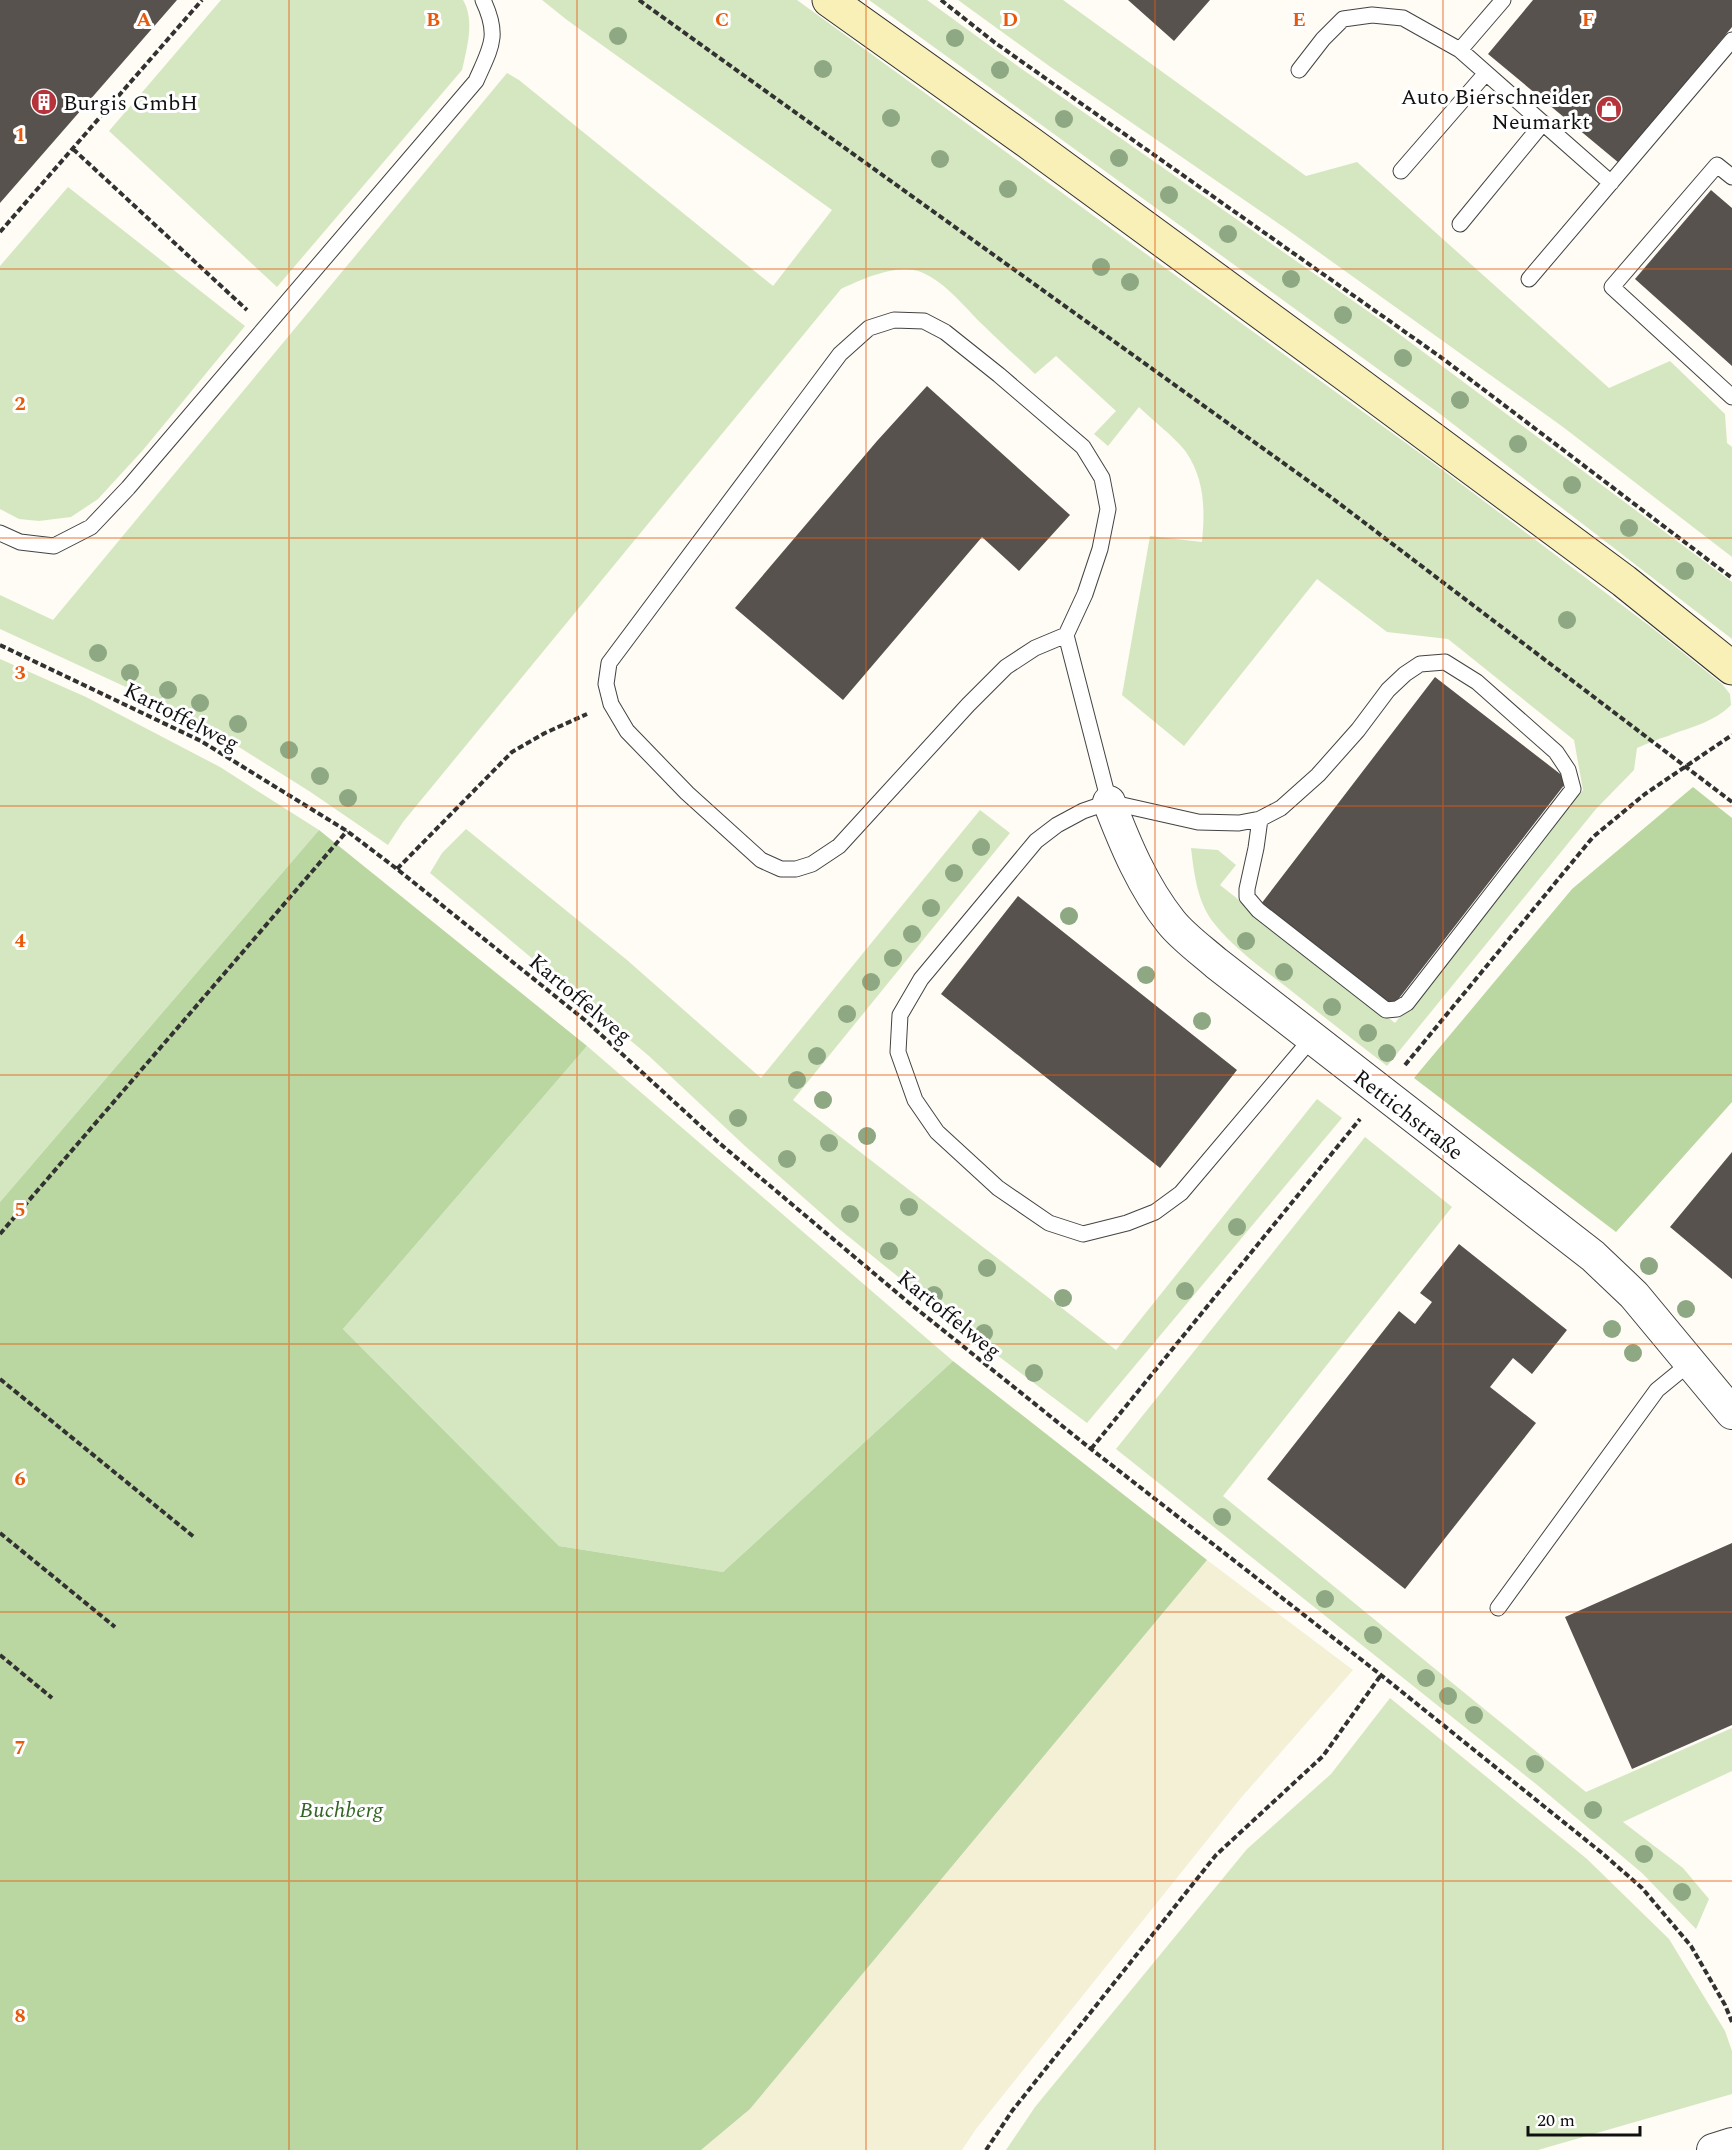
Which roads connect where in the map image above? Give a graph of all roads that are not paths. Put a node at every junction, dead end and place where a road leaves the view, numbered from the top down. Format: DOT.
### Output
graph roads {
  1 [pos="483,0"];
  2 [pos="828,0"];
  3 [pos="1503,0"];
  4 [pos="1732,40"];
  5 [pos="1460,50"];
  6 [pos="1299,70"];
  7 [pos="1486,73"];
  8 [pos="1543,123"];
  9 [pos="1401,171"];
  10 [pos="1732,177"];
  11 [pos="1611,183"];
  12 [pos="1460,224"];
  13 [pos="1529,279"];
  14 [pos="1732,397"];
  15 [pos="0,533"];
  16 [pos="1066,635"];
  17 [pos="1732,668"];
  18 [pos="1108,802"];
  19 [pos="1260,819"];
  20 [pos="1312,1038"];
  21 [pos="1690,1363"];
  22 [pos="1732,1413"];
  23 [pos="1498,1608"];
  24 [pos="1732,2144"];
  25 [pos="1713,2150"];
  1 -- 15 [label="lane"];
  2 -- 17 [label="main road"];
  3 -- 5 [label="lane"];
  4 -- 11 [label="lane"];
  5 -- 6 [label="lane"];
  5 -- 7 [label="lane"];
  7 -- 8 [label="lane"];
  7 -- 9 [label="lane"];
  8 -- 11 [label="lane"];
  8 -- 12 [label="lane"];
  10 -- 14 [label="lane"];
  11 -- 13 [label="lane"];
  16 -- 16 [label="lane"];
  16 -- 18 [label="lane"];
  18 -- 19 [label="lane"];
  18 -- 20 [label="street, Rettichstraße"];
  18 -- 20 [label="lane"];
  19 -- 19 [label="lane"];
  20 -- 21 [label="street, Rettichstraße"];
  21 -- 22 [label="street, Rettichstraße"];
  21 -- 23 [label="lane"];
  24 -- 25 [label="street"];
}
